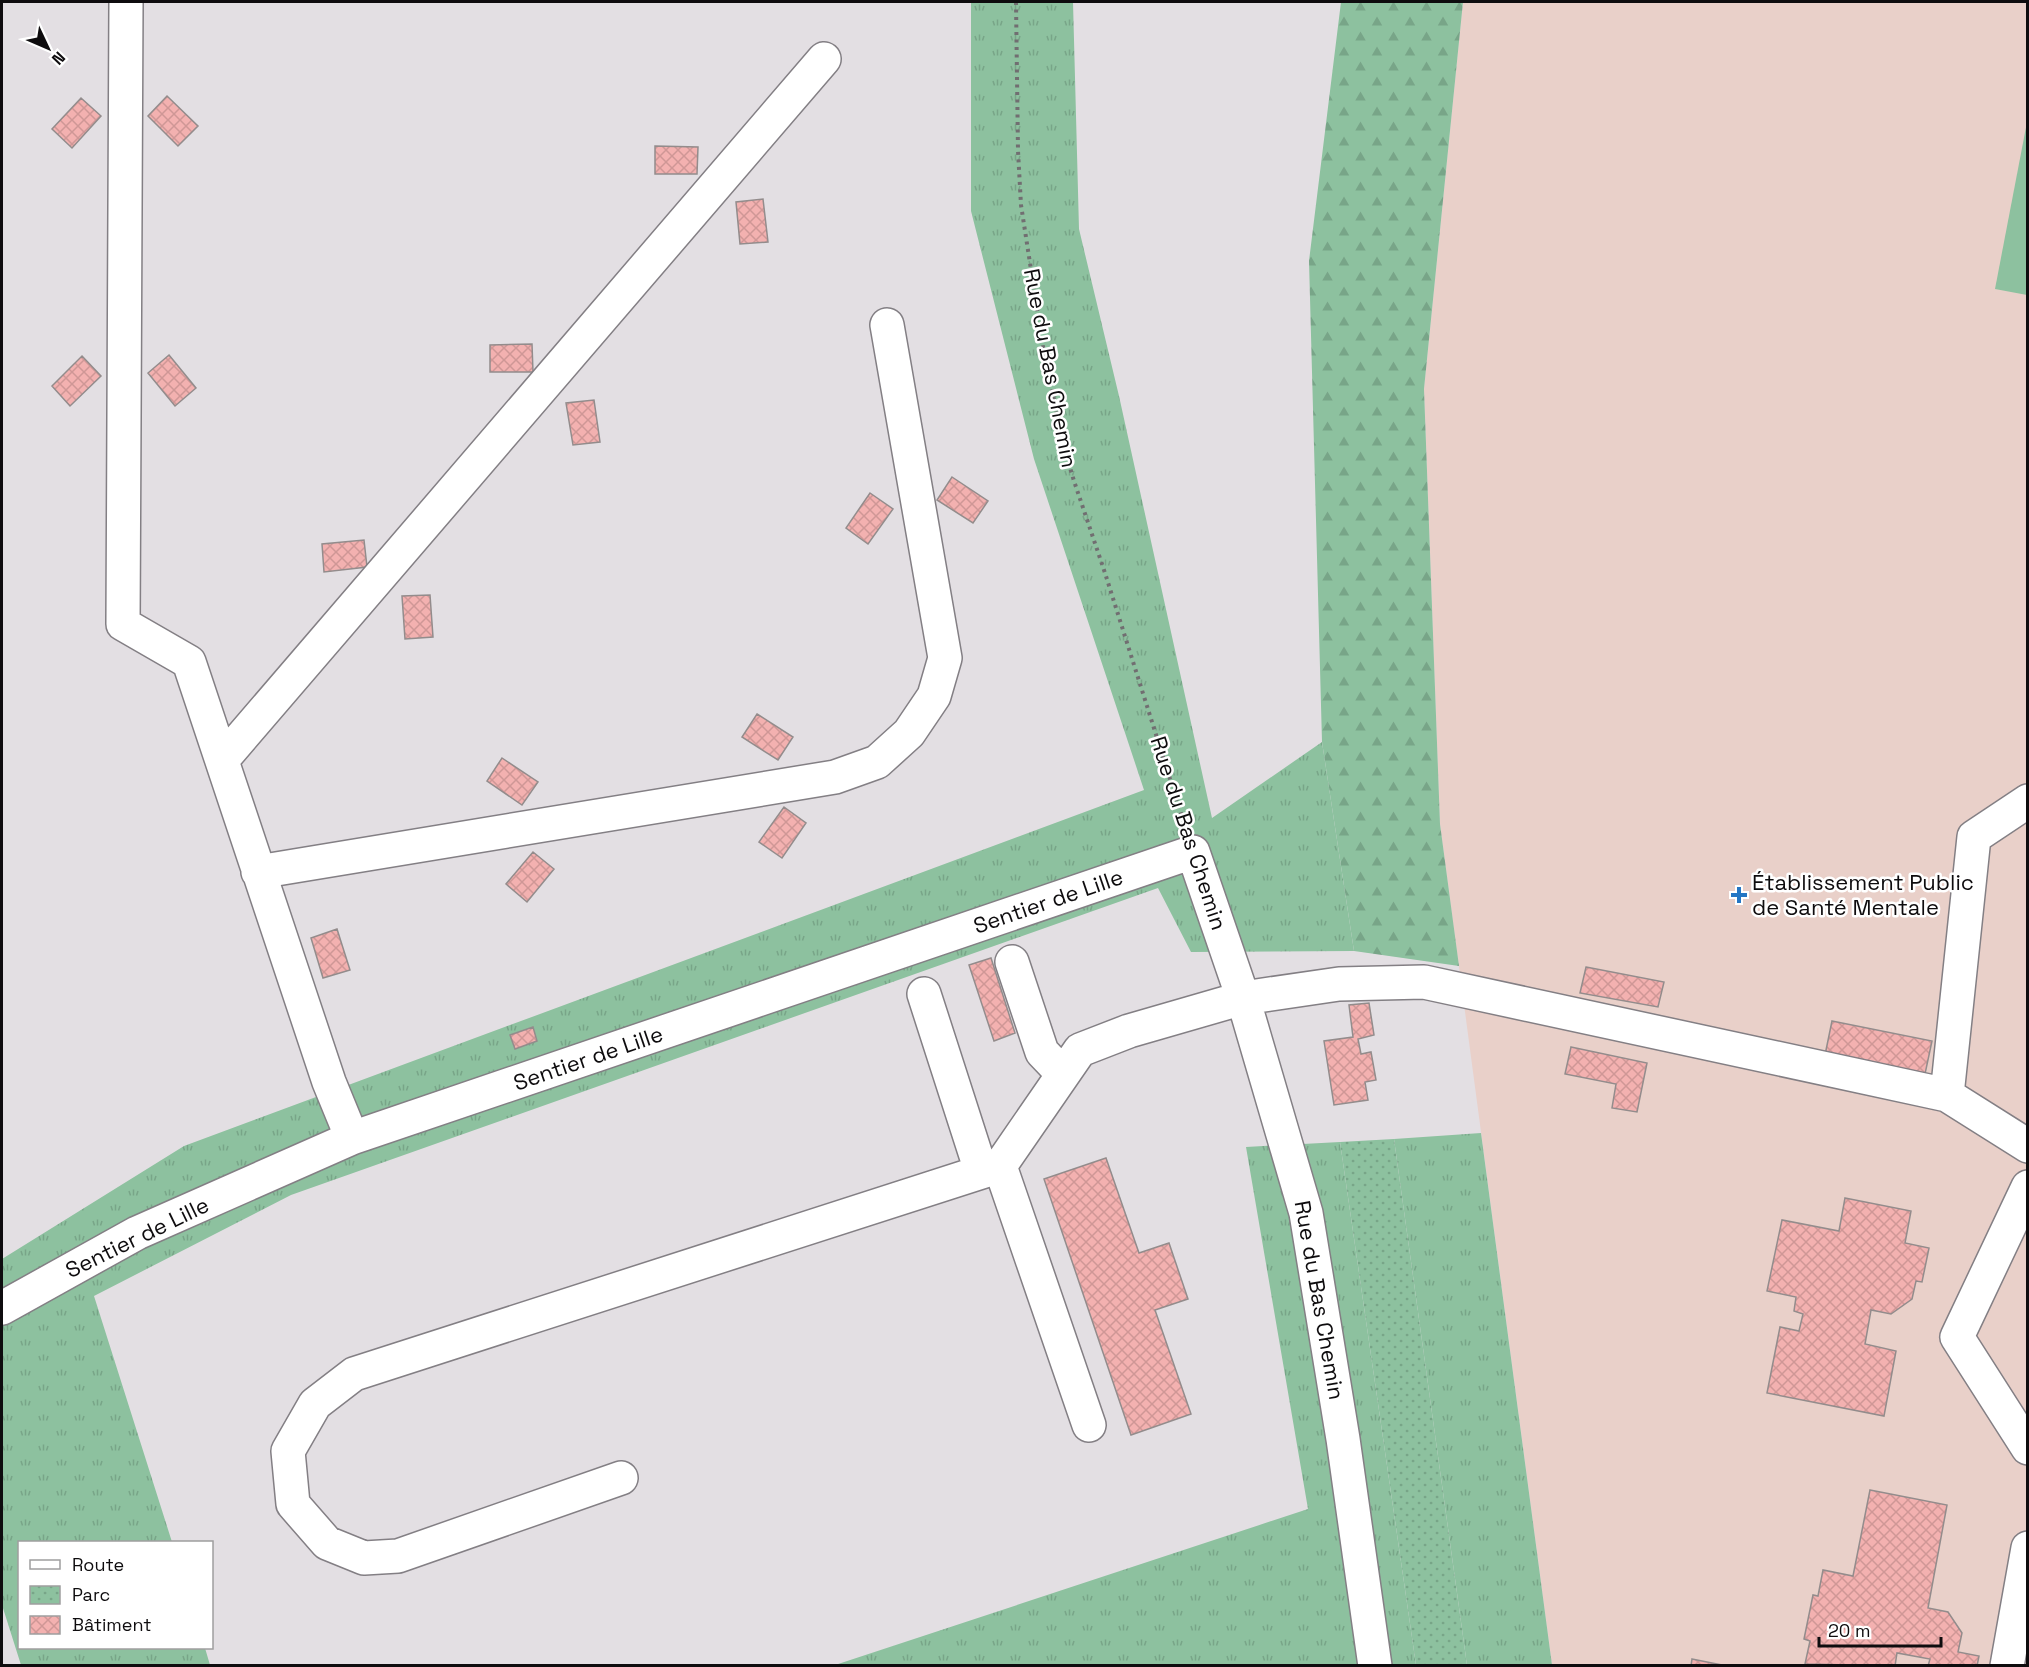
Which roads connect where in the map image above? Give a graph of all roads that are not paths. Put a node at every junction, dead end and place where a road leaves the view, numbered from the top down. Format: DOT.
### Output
graph roads {
  1 [pos="126,2"];
  2 [pos="824,59"];
  3 [pos="887,325"];
  4 [pos="222,760"];
  5 [pos="2028,801"];
  6 [pos="1193,852"];
  7 [pos="258,872"];
  8 [pos="1012,962"];
  9 [pos="924,994"];
  10 [pos="1243,998"];
  11 [pos="1063,1074"];
  12 [pos="1947,1095"];
  13 [pos="352,1138"];
  14 [pos="2028,1146"];
  15 [pos="990,1168"];
  16 [pos="2028,1187"];
  17 [pos="2,1308"];
  18 [pos="1089,1425"];
  19 [pos="2028,1448"];
  20 [pos="621,1478"];
  21 [pos="2028,1548"];
  22 [pos="1375,1665"];
  23 [pos="2007,1665"];
  1 -- 4 [label="street"];
  2 -- 4 [label="street"];
  3 -- 7 [label="street"];
  4 -- 7 [label="street"];
  5 -- 12 [label="street"];
  6 -- 10 [label="street, Rue du Bas Chemin"];
  6 -- 13 [label="street, Sentier de Lille"];
  7 -- 13 [label="street"];
  8 -- 11 [label="street"];
  9 -- 15 [label="street"];
  10 -- 11 [label="street"];
  10 -- 12 [label="street"];
  10 -- 22 [label="street, Rue du Bas Chemin"];
  11 -- 15 [label="street"];
  12 -- 14 [label="street"];
  13 -- 17 [label="street, Sentier de Lille"];
  15 -- 18 [label="street"];
  15 -- 20 [label="street"];
  16 -- 19 [label="street"];
  21 -- 23 [label="street"];
}
